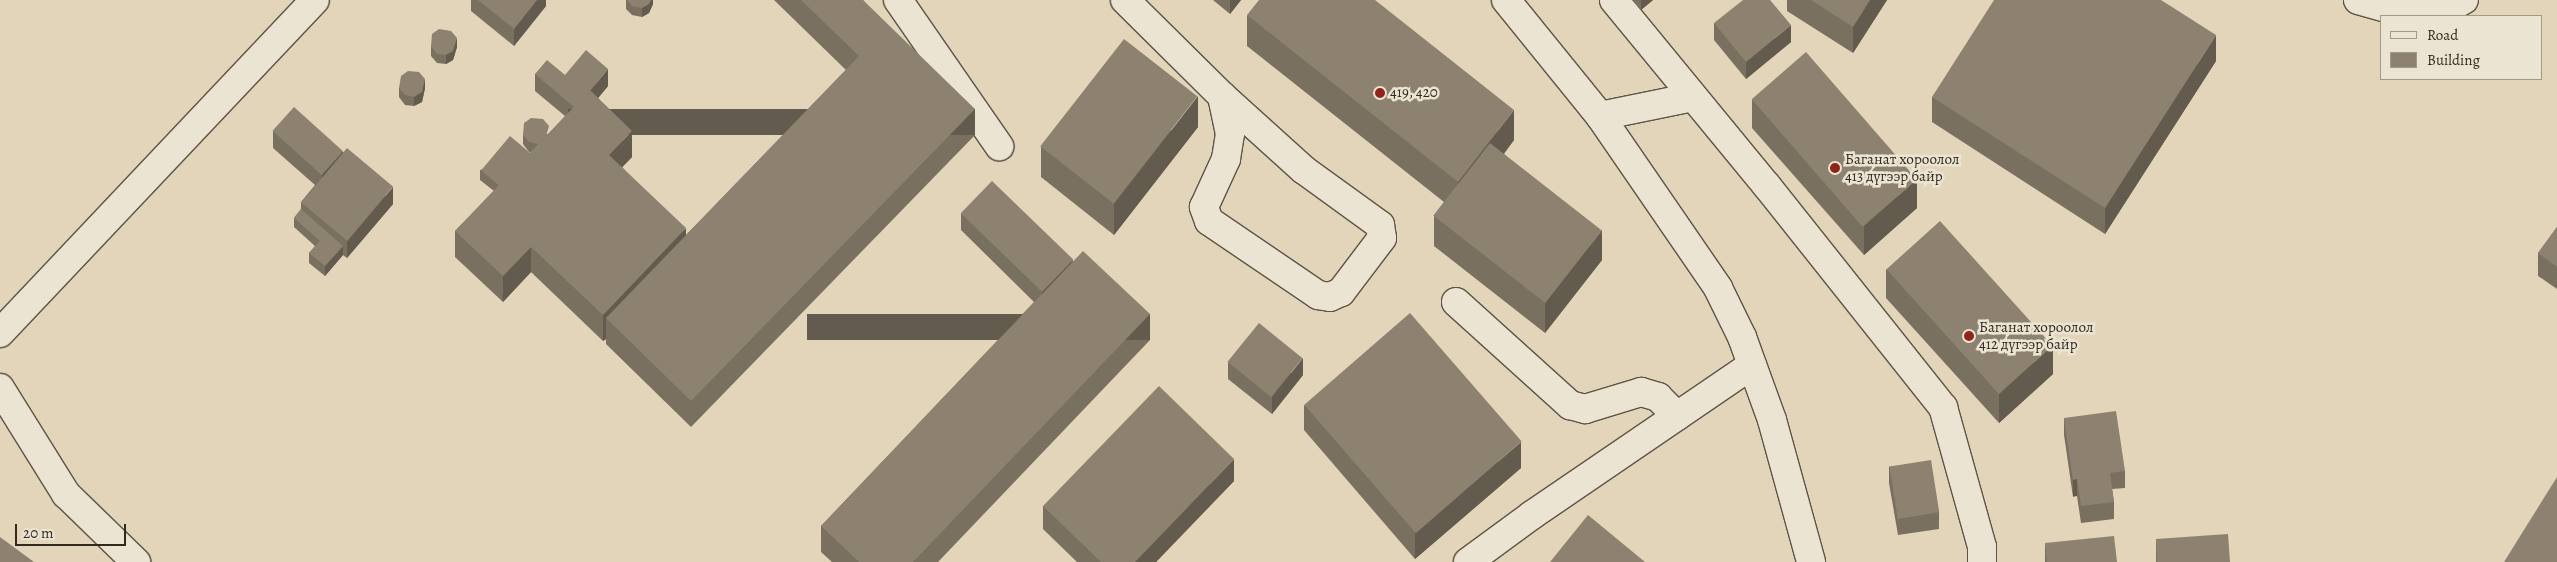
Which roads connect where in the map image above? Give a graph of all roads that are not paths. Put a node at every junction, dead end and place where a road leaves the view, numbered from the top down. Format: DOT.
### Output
graph roads {
  1 [pos="315,0"];
  2 [pos="898,0"];
  3 [pos="1126,0"];
  4 [pos="1506,0"];
  5 [pos="1614,0"];
  6 [pos="2358,0"];
  7 [pos="2464,0"];
  8 [pos="1222,96"];
  9 [pos="1694,97"];
  10 [pos="1600,116"];
  11 [pos="999,146"];
  12 [pos="1456,302"];
  13 [pos="0,333"];
  14 [pos="1752,364"];
  15 [pos="0,388"];
  16 [pos="1677,416"];
  17 [pos="136,562"];
  18 [pos="1468,562"];
  19 [pos="1811,562"];
  20 [pos="1982,562"];
  1 -- 13 [label="street"];
  2 -- 11 [label="street"];
  3 -- 8 [label="street"];
  4 -- 10 [label="street"];
  5 -- 9 [label="street"];
  6 -- 7 [label="street"];
  8 -- 8 [label="street"];
  9 -- 10 [label="street"];
  9 -- 20 [label="street"];
  10 -- 14 [label="street"];
  12 -- 16 [label="street"];
  14 -- 16 [label="street"];
  14 -- 19 [label="street"];
  15 -- 17 [label="street"];
  16 -- 18 [label="street"];
}
